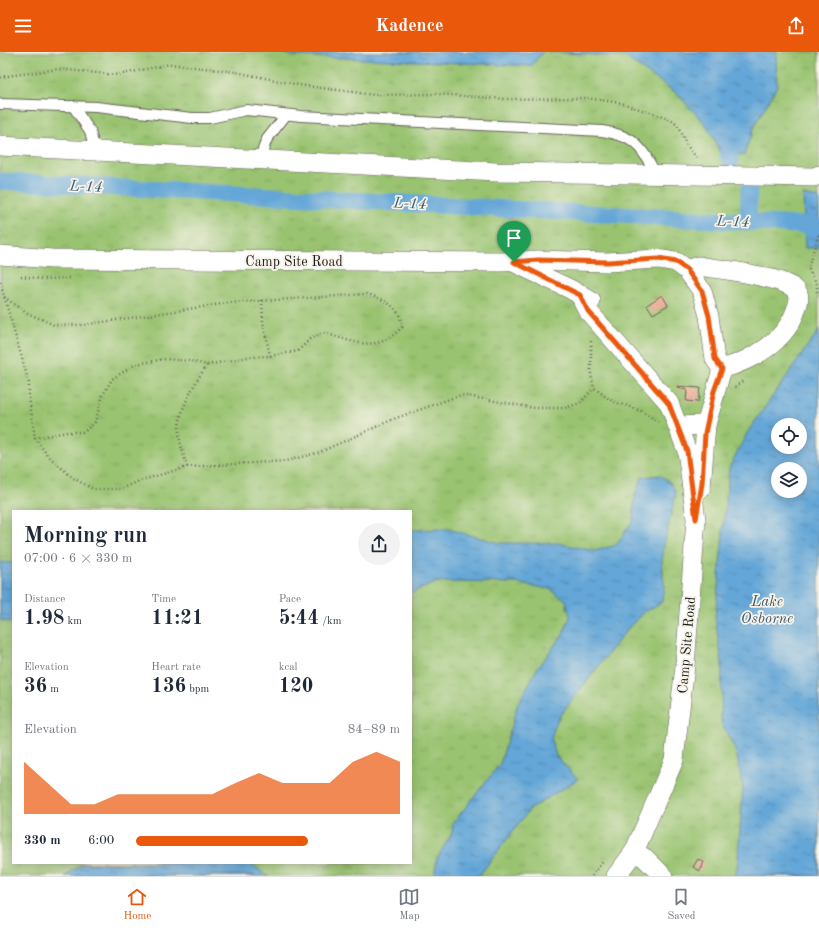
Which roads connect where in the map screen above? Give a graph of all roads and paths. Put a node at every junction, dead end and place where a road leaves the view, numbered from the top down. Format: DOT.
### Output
graph roads {
  1 [pos="0,76"];
  2 [pos="0,104"];
  3 [pos="73,106"];
  4 [pos="286,114"];
  5 [pos="0,146"];
  6 [pos="95,151"];
  7 [pos="259,160"];
  8 [pos="702,161"];
  9 [pos="819,174"];
  10 [pos="656,175"];
  11 [pos="819,233"];
  12 [pos="0,255"];
  13 [pos="514,262"];
  14 [pos="607,262"];
  15 [pos="687,270"];
  16 [pos="15,274"];
  17 [pos="79,278"];
  18 [pos="0,282"];
  19 [pos="575,292"];
  20 [pos="4,297"];
  21 [pos="817,297"];
  22 [pos="262,300"];
  23 [pos="591,336"];
  24 [pos="270,356"];
  25 [pos="207,365"];
  26 [pos="722,369"];
  27 [pos="746,379"];
  28 [pos="594,388"];
  29 [pos="731,392"];
  30 [pos="706,424"];
  31 [pos="680,430"];
  32 [pos="35,438"];
  33 [pos="187,467"];
  34 [pos="696,519"];
  35 [pos="634,852"];
  36 [pos="606,858"];
  37 [pos="592,876"];
  38 [pos="616,876"];
  39 [pos="663,876"];
  1 -- 8 [label="path"];
  2 -- 3 [label="lane"];
  3 -- 4 [label="lane"];
  3 -- 6 [label="lane"];
  4 -- 7 [label="lane"];
  4 -- 10 [label="lane"];
  5 -- 6 [label="street"];
  6 -- 7 [label="street"];
  7 -- 10 [label="street"];
  9 -- 10 [label="street"];
  11 -- 21 [label="path"];
  12 -- 13 [label="street, Camp Site Road"];
  13 -- 14 [label="street"];
  13 -- 19 [label="street, Camp Site Road"];
  14 -- 15 [label="street"];
  14 -- 19 [label="street"];
  15 -- 26 [label="street"];
  15 -- 26 [label="street"];
  16 -- 17 [label="path"];
  18 -- 20 [label="path"];
  19 -- 31 [label="street, Camp Site Road"];
  20 -- 22 [label="path"];
  20 -- 32 [label="path"];
  22 -- 24 [label="path"];
  22 -- 24 [label="path"];
  23 -- 28 [label="path"];
  24 -- 25 [label="path"];
  25 -- 32 [label="path"];
  25 -- 33 [label="path"];
  26 -- 30 [label="street"];
  27 -- 29 [label="path"];
  28 -- 31 [label="path"];
  28 -- 33 [label="path"];
  30 -- 31 [label="street"];
  30 -- 34 [label="street"];
  31 -- 34 [label="street, Camp Site Road"];
  32 -- 33 [label="path"];
  34 -- 35 [label="street, Camp Site Road"];
  35 -- 38 [label="street, Camp Site Road"];
  35 -- 39 [label="street"];
  36 -- 37 [label="path"];
}
